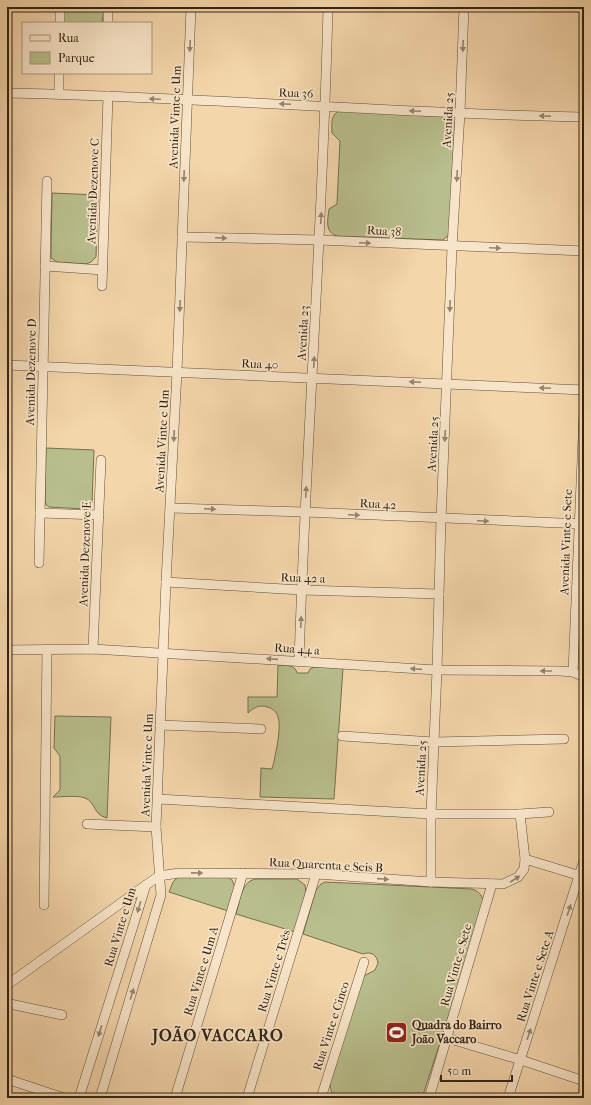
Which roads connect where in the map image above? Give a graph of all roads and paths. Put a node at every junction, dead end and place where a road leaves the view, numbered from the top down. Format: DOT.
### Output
graph roads {
  1 [pos="60,7"];
  2 [pos="108,7"];
  3 [pos="191,7"];
  4 [pos="328,7"];
  5 [pos="464,7"];
  6 [pos="60,22"];
  7 [pos="108,22"];
  8 [pos="59,74"];
  9 [pos="7,93"];
  10 [pos="59,94"];
  11 [pos="108,96"];
  12 [pos="187,100"];
  13 [pos="326,106"];
  14 [pos="460,113"];
  15 [pos="584,117"];
  16 [pos="47,181"];
  17 [pos="182,237"];
  18 [pos="320,240"];
  19 [pos="452,247"];
  20 [pos="584,251"];
  21 [pos="45,266"];
  22 [pos="103,270"];
  23 [pos="102,286"];
  24 [pos="7,365"];
  25 [pos="43,366"];
  26 [pos="177,372"];
  27 [pos="313,378"];
  28 [pos="447,384"];
  29 [pos="584,390"];
  30 [pos="584,413"];
  31 [pos="101,460"];
  32 [pos="171,508"];
  33 [pos="305,512"];
  34 [pos="40,513"];
  35 [pos="99,515"];
  36 [pos="441,519"];
  37 [pos="581,524"];
  38 [pos="39,563"];
  39 [pos="166,582"];
  40 [pos="302,590"];
  41 [pos="439,594"];
  42 [pos="47,649"];
  43 [pos="93,649"];
  44 [pos="7,650"];
  45 [pos="163,652"];
  46 [pos="299,661"];
  47 [pos="437,670"];
  48 [pos="573,672"];
  49 [pos="584,677"];
  50 [pos="160,725"];
  51 [pos="261,729"];
  52 [pos="342,736"];
  53 [pos="564,739"];
  54 [pos="434,742"];
  55 [pos="158,799"];
  56 [pos="549,812"];
  57 [pos="431,814"];
  58 [pos="520,814"];
  59 [pos="87,824"];
  60 [pos="156,827"];
  61 [pos="525,859"];
  62 [pos="584,860"];
  63 [pos="243,873"];
  64 [pos="316,874"];
  65 [pos="159,876"];
  66 [pos="582,876"];
  67 [pos="432,882"];
  68 [pos="492,884"];
  69 [pos="146,886"];
  70 [pos="44,904"];
  71 [pos="364,962"];
  72 [pos="7,985"];
  73 [pos="7,1002"];
  74 [pos="62,1015"];
  75 [pos="447,1038"];
  76 [pos="521,1060"];
  77 [pos="7,1079"];
  78 [pos="584,1081"];
  79 [pos="64,1098"];
  80 [pos="79,1098"];
  81 [pos="100,1098"];
  82 [pos="174,1098"];
  83 [pos="247,1098"];
  84 [pos="321,1098"];
  85 [pos="429,1098"];
  86 [pos="508,1098"];
  1 -- 6 [label="street"];
  2 -- 7 [label="street"];
  3 -- 12 [label="street, Avenida Vinte e Um, one-way"];
  4 -- 13 [label="street, Avenida 23"];
  5 -- 14 [label="street, Avenida 25, one-way"];
  8 -- 10 [label="street"];
  9 -- 10 [label="street, Rua 36"];
  10 -- 11 [label="street, Rua 36"];
  12 -- 11 [label="street, Rua 36, one-way"];
  11 -- 22 [label="street, Avenida Dezenove C"];
  13 -- 12 [label="street, Rua 36, one-way"];
  12 -- 17 [label="street, Avenida Vinte e Um, one-way"];
  14 -- 13 [label="street, Rua 36, one-way"];
  18 -- 13 [label="street, Avenida 23, one-way"];
  15 -- 14 [label="street, Rua 36, one-way"];
  14 -- 19 [label="street, Avenida 25, one-way"];
  16 -- 21 [label="street, Avenida Dezenove D"];
  17 -- 18 [label="street, Rua 38, one-way"];
  17 -- 26 [label="street, Avenida Vinte e Um, one-way"];
  18 -- 19 [label="street, Rua 38, one-way"];
  27 -- 18 [label="street, Avenida 23, one-way"];
  19 -- 20 [label="street, Rua 38, one-way"];
  19 -- 28 [label="street, Avenida 25, one-way"];
  21 -- 22 [label="street"];
  21 -- 25 [label="street, Avenida Dezenove D"];
  22 -- 23 [label="street, Avenida Dezenove C"];
  24 -- 25 [label="street, Rua 40"];
  25 -- 26 [label="street, Rua 40"];
  25 -- 34 [label="street, Avenida Dezenove D"];
  26 -- 27 [label="street, Rua 40"];
  26 -- 32 [label="street, Avenida Vinte e Um, one-way"];
  28 -- 27 [label="street, Rua 40, one-way"];
  33 -- 27 [label="street, Avenida 23, one-way"];
  29 -- 28 [label="street, Rua 40, one-way"];
  28 -- 36 [label="street, Avenida 25, one-way"];
  30 -- 37 [label="street, Avenida Vinte e Sete"];
  31 -- 35 [label="street, Avenida Dezenove E"];
  32 -- 33 [label="street, Rua 42, one-way"];
  32 -- 39 [label="street, Avenida Vinte e Um"];
  33 -- 36 [label="street, Rua 42, one-way"];
  33 -- 40 [label="street, Avenida 23"];
  34 -- 35 [label="street"];
  34 -- 38 [label="street, Avenida Dezenove D"];
  35 -- 43 [label="street, Avenida Dezenove E"];
  36 -- 37 [label="street, Rua 42, one-way"];
  36 -- 41 [label="street, Avenida 25"];
  37 -- 48 [label="street, Avenida Vinte e Sete"];
  39 -- 40 [label="street, Rua 42 a"];
  39 -- 45 [label="street, Avenida Vinte e Um"];
  40 -- 41 [label="street, Rua 42 a"];
  46 -- 40 [label="street, Avenida 23, one-way"];
  41 -- 47 [label="street, Avenida 25"];
  42 -- 43 [label="street, Rua 44 a"];
  42 -- 44 [label="street, Rua 44 a"];
  42 -- 70 [label="street"];
  43 -- 45 [label="street, Rua 44 a"];
  46 -- 45 [label="street, Rua 44 a, one-way"];
  45 -- 50 [label="street, Avenida Vinte e Um"];
  47 -- 46 [label="street, Rua 44 a, one-way"];
  48 -- 47 [label="street, Rua 44 a, one-way"];
  47 -- 54 [label="street, Avenida 25"];
  48 -- 49 [label="street, Rua 44 a"];
  50 -- 51 [label="street"];
  50 -- 55 [label="street, Avenida Vinte e Um"];
  52 -- 54 [label="street"];
  53 -- 54 [label="street"];
  54 -- 57 [label="street, Avenida 25"];
  55 -- 57 [label="street"];
  55 -- 60 [label="street, Avenida Vinte e Um"];
  56 -- 58 [label="street"];
  57 -- 58 [label="street"];
  57 -- 67 [label="street, Avenida 25"];
  58 -- 61 [label="street"];
  59 -- 60 [label="street"];
  60 -- 65 [label="street, Avenida Vinte e Um"];
  61 -- 66 [label="street"];
  68 -- 61 [label="street, Rua Quarenta e Seis B, one-way"];
  62 -- 66 [label="street, Rua Vinte e Sete A"];
  63 -- 64 [label="street, Rua Quarenta e Seis B"];
  65 -- 63 [label="street, Rua Quarenta e Seis B, one-way"];
  63 -- 82 [label="street, Rua Vinte e Um A"];
  64 -- 67 [label="street, Rua Quarenta e Seis B, one-way"];
  64 -- 83 [label="street, Rua Vinte e Três"];
  65 -- 69 [label="street, Rua Vinte e Um"];
  81 -- 65 [label="street, one-way"];
  76 -- 66 [label="street, Rua Vinte e Sete A, one-way"];
  67 -- 68 [label="street, Rua Quarenta e Seis B"];
  68 -- 75 [label="street, Rua Vinte e Sete"];
  69 -- 72 [label="street"];
  69 -- 80 [label="street, Rua Vinte e Um, one-way"];
  71 -- 84 [label="street, Rua Vinte e Cinco"];
  73 -- 74 [label="street"];
  75 -- 76 [label="street"];
  75 -- 85 [label="street, Rua Vinte e Sete"];
  76 -- 78 [label="street"];
  76 -- 86 [label="street, Rua Vinte e Sete A"];
  77 -- 79 [label="street"];
}
